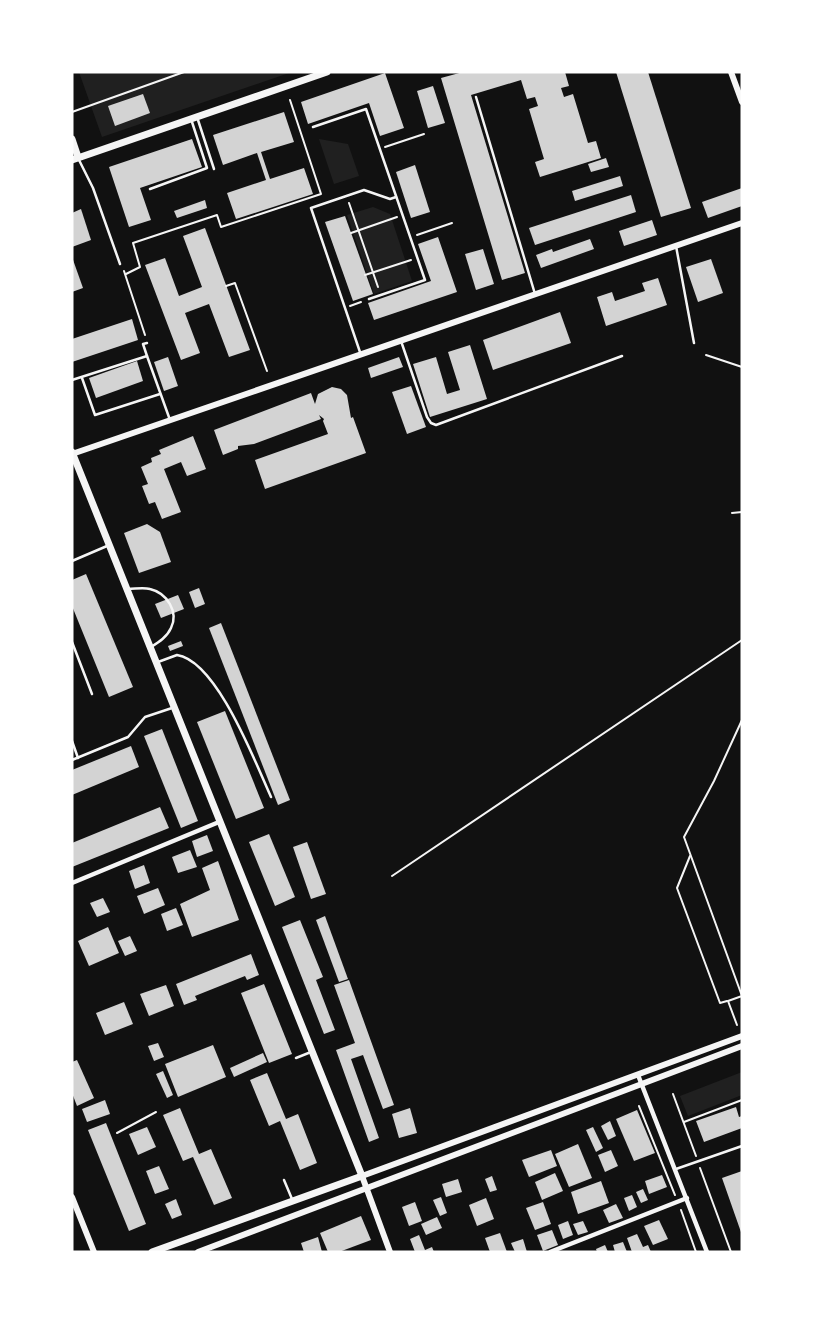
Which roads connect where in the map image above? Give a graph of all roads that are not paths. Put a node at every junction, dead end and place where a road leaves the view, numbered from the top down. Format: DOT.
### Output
graph roads {
  1 [pos="327,72"];
  2 [pos="731,72"];
  3 [pos="476,97"];
  4 [pos="742,102"];
  5 [pos="194,117"];
  6 [pos="313,127"];
  7 [pos="72,139"];
  8 [pos="75,158"];
  9 [pos="214,169"];
  10 [pos="150,189"];
  11 [pos="396,197"];
  12 [pos="742,223"];
  13 [pos="676,246"];
  14 [pos="120,264"];
  15 [pos="536,295"];
  16 [pos="369,299"];
  17 [pos="401,341"];
  18 [pos="147,343"];
  19 [pos="694,343"];
  20 [pos="361,355"];
  21 [pos="147,356"];
  22 [pos="622,356"];
  23 [pos="81,378"];
  24 [pos="72,380"];
  25 [pos="160,394"];
  26 [pos="170,420"];
  27 [pos="72,453"];
  28 [pos="110,545"];
  29 [pos="72,561"];
  30 [pos="128,589"];
  31 [pos="72,642"];
  32 [pos="151,647"];
  33 [pos="157,662"];
  34 [pos="92,694"];
  35 [pos="175,707"];
  36 [pos="72,741"];
  37 [pos="78,758"];
  38 [pos="72,760"];
  39 [pos="271,797"];
  40 [pos="221,821"];
  41 [pos="72,883"];
  42 [pos="742,1036"];
  43 [pos="742,1046"];
  44 [pos="314,1051"];
  45 [pos="296,1058"];
  46 [pos="638,1075"];
  47 [pos="642,1083"];
  48 [pos="742,1146"];
  49 [pos="675,1169"];
  50 [pos="362,1176"];
  51 [pos="284,1180"];
  52 [pos="367,1188"];
  53 [pos="72,1197"];
  54 [pos="687,1198"];
  55 [pos="293,1203"];
  56 [pos="73,1205"];
  57 [pos="94,1252"];
  58 [pos="152,1252"];
  59 [pos="198,1252"];
  60 [pos="390,1252"];
  61 [pos="550,1252"];
  62 [pos="707,1252"];
  1 -- 5 [label="main road"];
  2 -- 4 [label="street"];
  3 -- 15 [label="lane"];
  5 -- 8 [label="main road"];
  5 -- 9 [label="lane"];
  5 -- 10 [label="lane"];
  6 -- 11 [label="lane"];
  7 -- 8 [label="main road"];
  8 -- 14 [label="lane"];
  11 -- 16 [label="lane"];
  11 -- 20 [label="lane"];
  12 -- 13 [label="street"];
  13 -- 15 [label="street"];
  13 -- 19 [label="lane"];
  15 -- 17 [label="street"];
  17 -- 20 [label="street"];
  17 -- 22 [label="lane"];
  18 -- 21 [label="lane"];
  20 -- 26 [label="street"];
  21 -- 23 [label="lane"];
  21 -- 25 [label="lane"];
  23 -- 24 [label="lane"];
  23 -- 25 [label="lane"];
  25 -- 26 [label="lane"];
  26 -- 27 [label="street"];
  27 -- 28 [label="main road"];
  28 -- 29 [label="lane"];
  28 -- 30 [label="main road"];
  30 -- 32 [label="main road"];
  30 -- 32 [label="lane"];
  31 -- 34 [label="lane"];
  32 -- 33 [label="main road"];
  33 -- 35 [label="main road"];
  33 -- 39 [label="lane"];
  35 -- 37 [label="lane"];
  35 -- 40 [label="main road"];
  36 -- 37 [label="lane"];
  37 -- 38 [label="lane"];
  40 -- 41 [label="street"];
  40 -- 44 [label="main road"];
  42 -- 46 [label="street"];
  43 -- 47 [label="street"];
  44 -- 45 [label="lane"];
  44 -- 50 [label="main road"];
  46 -- 47 [label="street"];
  46 -- 50 [label="street"];
  47 -- 49 [label="street"];
  47 -- 52 [label="street"];
  48 -- 49 [label="lane"];
  49 -- 54 [label="street"];
  50 -- 52 [label="street"];
  50 -- 55 [label="main road"];
  51 -- 55 [label="lane"];
  52 -- 59 [label="street"];
  52 -- 60 [label="street"];
  53 -- 56 [label="street"];
  54 -- 61 [label="street"];
  54 -- 62 [label="street"];
  55 -- 58 [label="main road"];
  56 -- 57 [label="street"];
}
